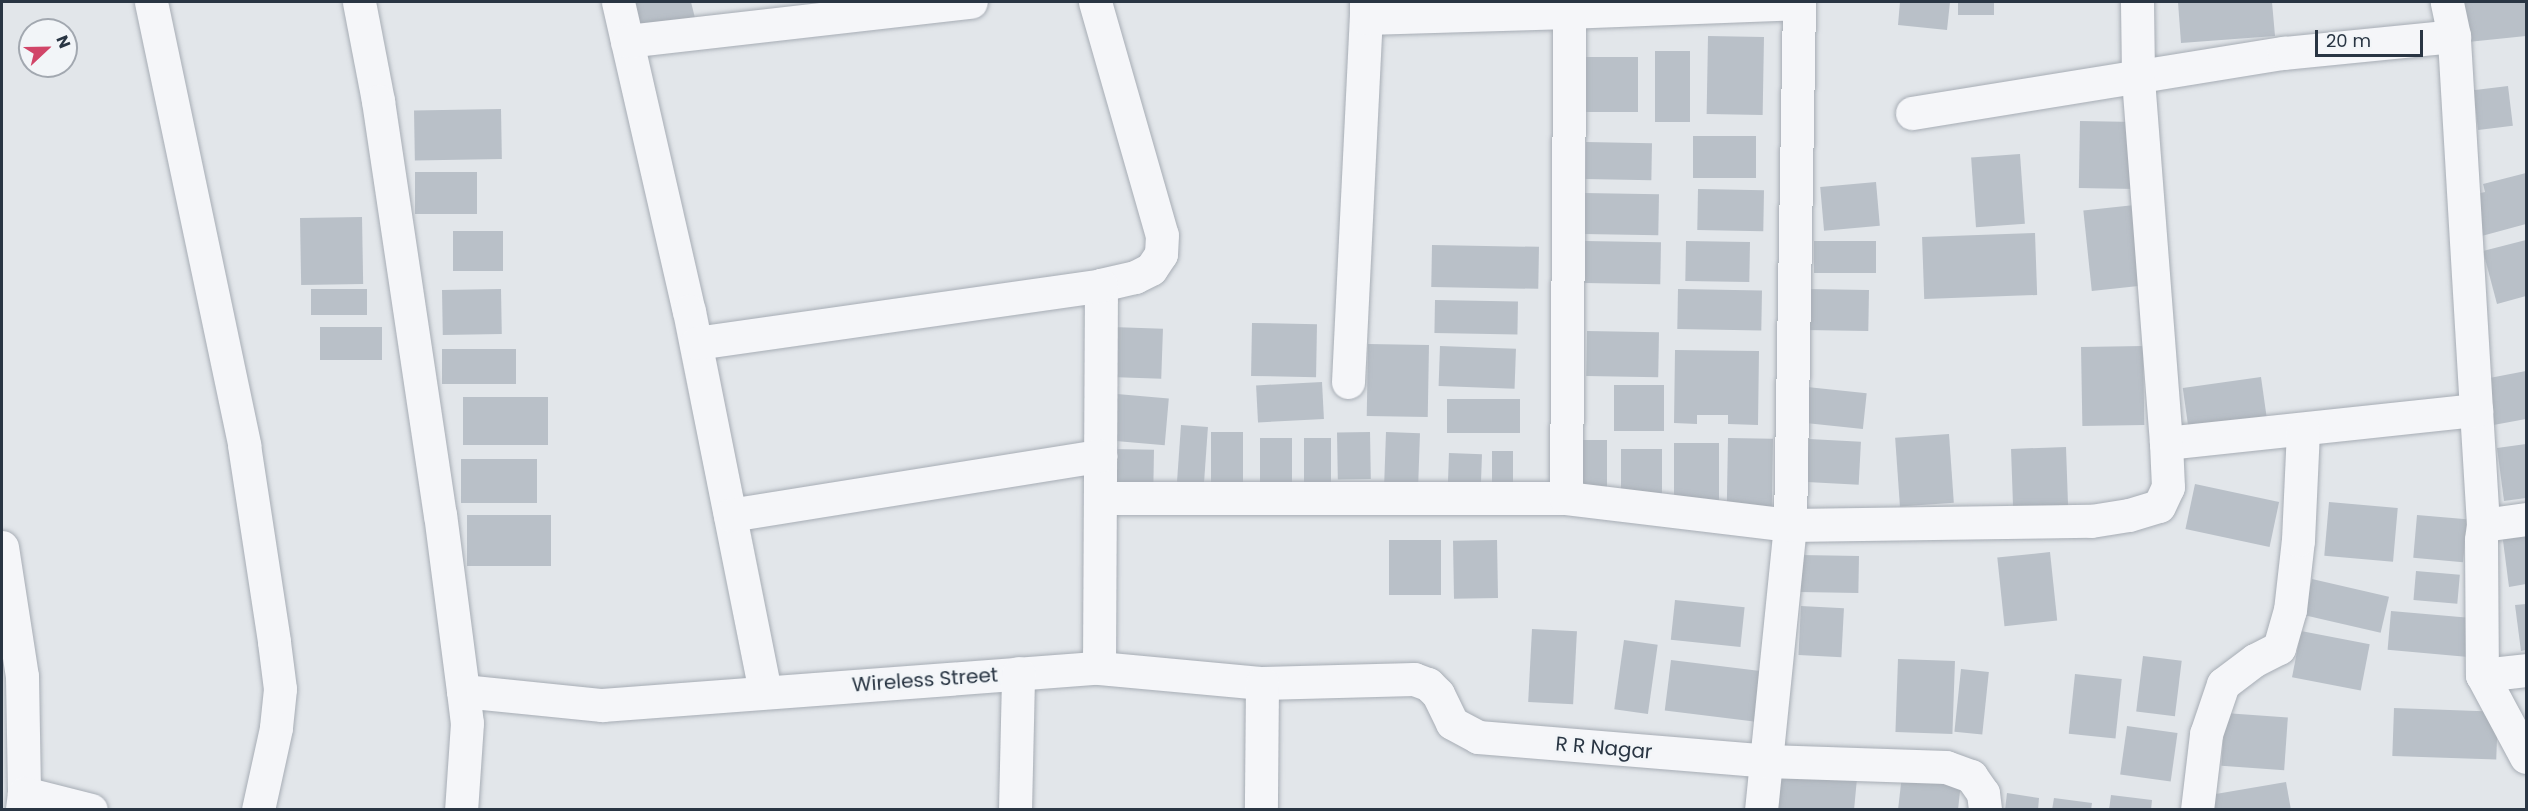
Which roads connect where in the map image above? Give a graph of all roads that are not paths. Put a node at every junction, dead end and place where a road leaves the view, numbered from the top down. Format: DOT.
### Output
graph roads {
  1 [pos="151,2"];
  2 [pos="358,2"];
  3 [pos="618,2"];
  4 [pos="971,2"];
  5 [pos="1095,2"];
  6 [pos="2137,2"];
  7 [pos="2447,2"];
  8 [pos="833,9"];
  9 [pos="1366,10"];
  10 [pos="1569,12"];
  11 [pos="2454,36"];
  12 [pos="627,41"];
  13 [pos="2138,75"];
  14 [pos="1912,113"];
  15 [pos="1101,285"];
  16 [pos="696,343"];
  17 [pos="1348,382"];
  18 [pos="2476,410"];
  19 [pos="2303,430"];
  20 [pos="2166,442"];
  21 [pos="1100,456"];
  22 [pos="1100,498"];
  23 [pos="1566,498"];
  24 [pos="730,515"];
  25 [pos="2526,519"];
  26 [pos="1790,525"];
  27 [pos="2483,525"];
  28 [pos="2,547"];
  29 [pos="1099,668"];
  30 [pos="2526,670"];
  31 [pos="1018,673"];
  32 [pos="2482,675"];
  33 [pos="1262,683"];
  34 [pos="463,691"];
  35 [pos="765,691"];
  36 [pos="2526,757"];
  37 [pos="1767,761"];
  38 [pos="23,801"];
  39 [pos="91,810"];
  40 [pos="258,810"];
  41 [pos="461,810"];
  42 [pos="1015,810"];
  43 [pos="1261,810"];
  44 [pos="1761,810"];
  45 [pos="1985,810"];
  46 [pos="2197,810"];
  1 -- 40 [label="street"];
  2 -- 34 [label="street"];
  3 -- 12 [label="street"];
  4 -- 8 [label="street"];
  5 -- 15 [label="street"];
  6 -- 13 [label="street"];
  7 -- 11 [label="street"];
  8 -- 12 [label="street"];
  9 -- 10 [label="street"];
  9 -- 17 [label="street"];
  10 -- 23 [label="street"];
  10 -- 26 [label="street"];
  11 -- 13 [label="street"];
  11 -- 18 [label="street"];
  12 -- 16 [label="street"];
  13 -- 14 [label="street"];
  13 -- 20 [label="street"];
  15 -- 16 [label="street"];
  15 -- 21 [label="street"];
  16 -- 24 [label="street"];
  18 -- 19 [label="street"];
  18 -- 27 [label="street"];
  19 -- 20 [label="street"];
  19 -- 46 [label="street"];
  20 -- 26 [label="street"];
  21 -- 22 [label="street"];
  21 -- 24 [label="street"];
  22 -- 23 [label="street"];
  22 -- 29 [label="street"];
  23 -- 26 [label="street"];
  24 -- 35 [label="street"];
  25 -- 27 [label="street"];
  26 -- 37 [label="street"];
  27 -- 32 [label="street"];
  28 -- 38 [label="street"];
  29 -- 31 [label="street, Wireless Street"];
  29 -- 33 [label="street, Wireless Street"];
  30 -- 32 [label="street"];
  31 -- 35 [label="street, Wireless Street"];
  31 -- 42 [label="street"];
  32 -- 36 [label="street"];
  33 -- 37 [label="street, R R Nagar"];
  33 -- 43 [label="street"];
  34 -- 35 [label="street, Wireless Street"];
  34 -- 41 [label="street"];
  37 -- 44 [label="street"];
  37 -- 45 [label="street, R R Nagar"];
  38 -- 39 [label="street"];
}
